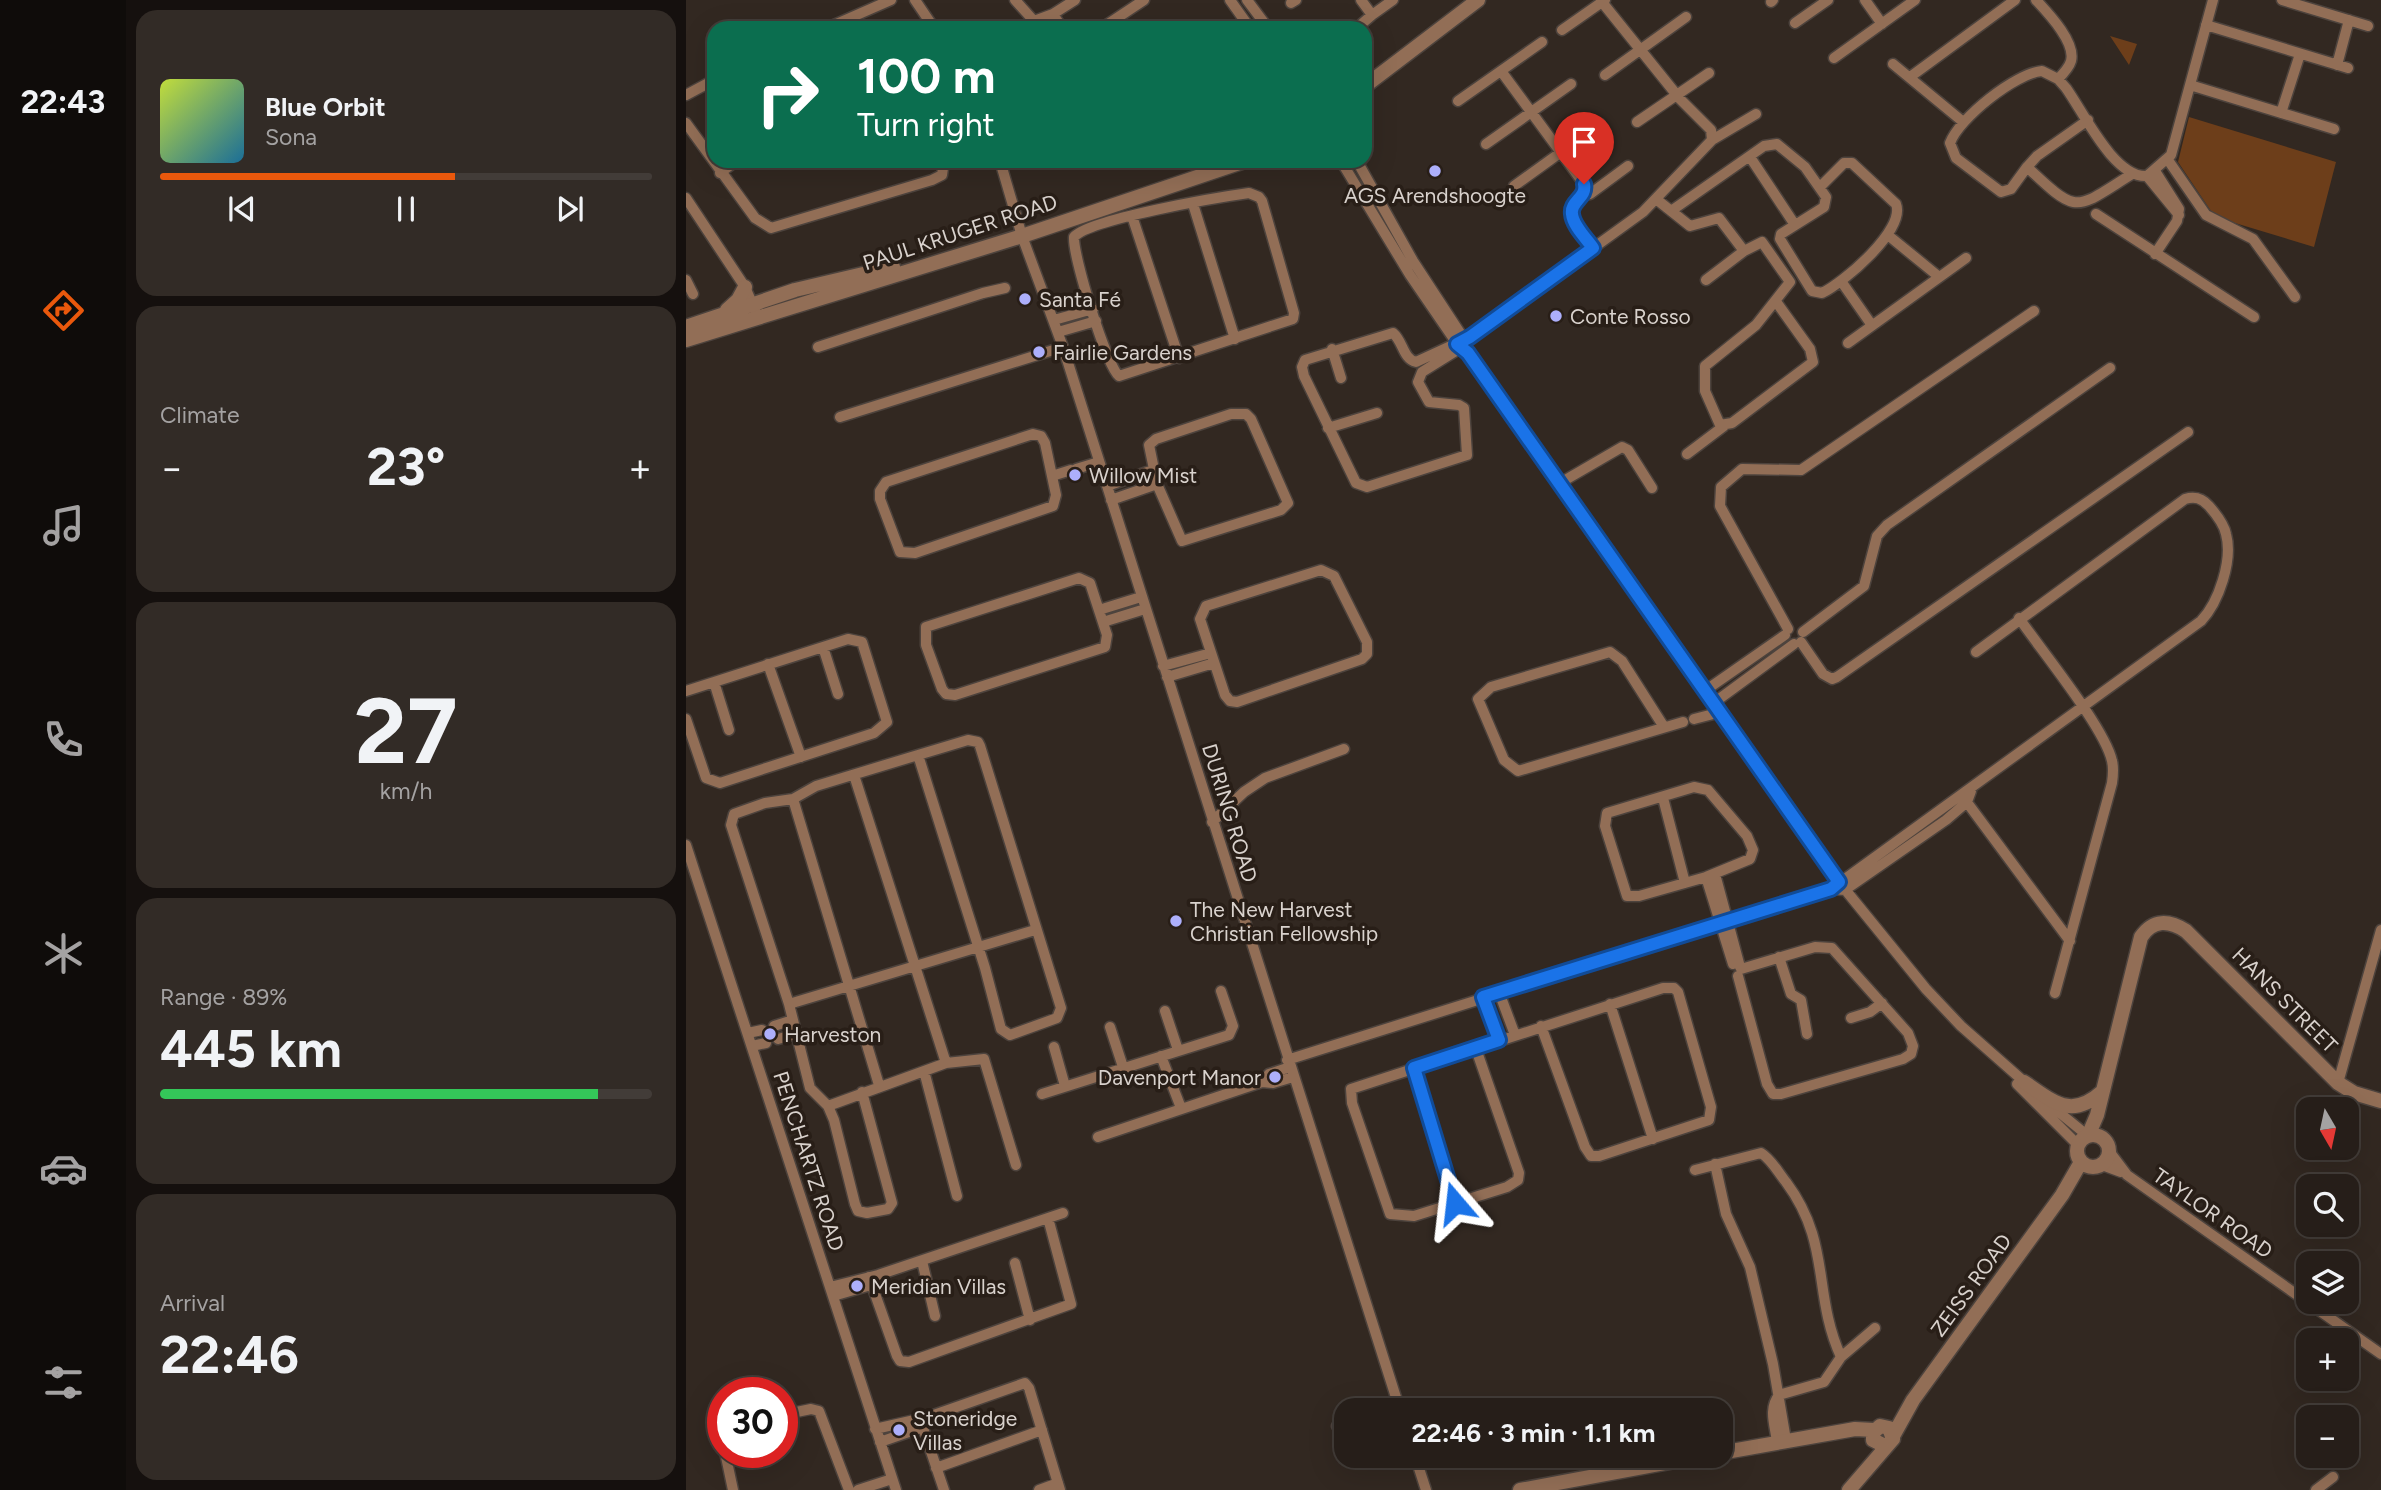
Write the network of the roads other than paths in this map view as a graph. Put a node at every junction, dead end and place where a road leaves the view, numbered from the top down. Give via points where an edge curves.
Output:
1 (891, 0) edge
2 (915, 0) edge
3 (1015, 0) edge
4 (1075, 0) edge
5 (1144, 0) edge
6 (1230, 0) edge
7 (1247, 0) edge
8 (1361, 0) edge
9 (1393, 0) edge
10 (1478, 0) edge
11 (1828, 0) edge
12 (1865, 0) edge
13 (1915, 0) edge
14 (2015, 0) edge
15 (2036, 0) edge
16 (2213, 0) edge
17 (2282, 0) edge
18 (1604, 1) edge
19 (2299, 2) edge
20 (1054, 14) junction
21 (1372, 15) junction
22 (1686, 18) dead end
23 (2350, 20) junction
24 (843, 21) edge
25 (929, 21) edge
26 (1058, 21) edge
27 (1112, 21) edge
28 (1245, 21) edge
29 (1263, 21) edge
30 (1365, 21) edge
31 (1795, 23) dead end
32 (1882, 24) junction
33 (2206, 25) junction
34 (2368, 26) dead end
35 (1562, 30) dead end
36 (1542, 42) dead end
37 (1641, 50) junction
38 (2300, 54) junction
39 (1834, 58) dead end
40 (1893, 64) dead end
41 (1501, 71) junction
42 (1709, 73) dead end
43 (1605, 75) dead end
44 (1910, 77) junction
45 (2059, 79) junction
46 (1372, 81) edge
47 (707, 83) edge
48 (1571, 84) dead end
49 (2190, 85) junction
50 (686, 95) edge
51 (1677, 95) junction
52 (1458, 101) dead end
53 (1532, 112) junction
54 (2281, 113) junction
55 (1756, 114) dead end
56 (2088, 120) junction
57 (1962, 121) junction
58 (1637, 122) dead end
59 (686, 123) edge
60 (1600, 124) dead end
61 (2334, 129) dead end
62 (1712, 140) junction
63 (1486, 144) dead end
64 (1561, 152) junction
65 (707, 154) edge
66 (1750, 158) junction
67 (2168, 160) junction
68 (1628, 166) dead end
69 (2027, 167) junction
70 (717, 168) edge
71 (727, 168) edge
72 (943, 168) edge
73 (1002, 168) edge
74 (1204, 168) edge
75 (1223, 168) edge
76 (1345, 168) edge
77 (1361, 168) edge
78 (720, 173) junction
79 (2132, 174) junction
80 (2151, 174) junction
81 (1514, 186) dead end
82 (1821, 186) junction
83 (1583, 195) junction
84 (686, 198) edge
85 (1656, 198) junction
86 (1193, 204) junction
87 (1671, 211) junction
88 (2096, 214) dead end
89 (1132, 216) junction
90 (1795, 225) junction
91 (1021, 232) junction
92 (1889, 236) junction
93 (1596, 246) junction
94 (1744, 251) junction
95 (2155, 254) junction
96 (1966, 258) dead end
97 (1938, 276) junction
98 (686, 281) edge
99 (1706, 281) dead end
100 (1841, 281) junction
101 (745, 287) junction
102 (1005, 288) dead end
103 (692, 294) dead end
104 (2295, 297) dead end
105 (1777, 303) junction
106 (753, 304) junction
107 (1093, 309) junction
108 (2034, 311) dead end
109 (723, 313) junction
110 (2254, 317) dead end
111 (758, 319) junction
112 (1054, 320) junction
113 (1096, 321) junction
114 (1871, 324) junction
115 (686, 327) edge
116 (1058, 332) junction
117 (1235, 339) junction
118 (686, 340) edge
119 (1848, 343) dead end
120 (1464, 344) junction
121 (818, 347) dead end
122 (1063, 347) junction
123 (1332, 349) junction
124 (1179, 358) junction
125 (2110, 368) dead end
126 (1341, 378) dead end
127 (1377, 413) dead end
128 (840, 417) dead end
129 (1724, 426) junction
130 (1328, 428) junction
131 (2188, 432) dead end
132 (1687, 454) dead end
133 (1099, 462) junction
134 (1153, 470) junction
135 (1052, 476) junction
136 (1560, 483) junction
137 (1157, 484) junction
138 (1107, 486) junction
139 (1652, 488) dead end
140 (1111, 500) junction
141 (1141, 597) junction
142 (1145, 609) junction
143 (1099, 610) junction
144 (2019, 618) junction
145 (1103, 622) junction
146 (1786, 632) junction
147 (1799, 639) junction
148 (823, 647) junction
149 (1976, 652) dead end
150 (1212, 658) junction
151 (768, 664) junction
152 (1165, 672) junction
153 (714, 682) junction
154 (1706, 690) junction
155 (686, 691) edge
156 (838, 694) dead end
157 (2081, 706) junction
158 (1718, 707) junction
159 (686, 719) edge
160 (1664, 727) junction
161 (729, 730) dead end
162 (1343, 749) dead end
163 (918, 755) junction
164 (801, 757) junction
165 (854, 775) junction
166 (1966, 796) junction
167 (1663, 798) junction
168 (793, 799) junction
169 (1212, 822) junction
170 (686, 845) edge
171 (1711, 875) junction
172 (1685, 883) junction
173 (1838, 887) junction
174 (1725, 921) junction
175 (1035, 930) junction
176 (2381, 930) edge
177 (2070, 941) junction
178 (978, 947) junction
179 (1779, 957) junction
180 (915, 967) junction
181 (1738, 970) junction
182 (850, 986) junction
183 (1926, 989) junction
184 (1221, 991) dead end
185 (1499, 992) junction
186 (2055, 993) dead end
187 (1483, 997) junction
188 (1882, 1003) junction
189 (789, 1004) junction
190 (1609, 1004) junction
191 (1165, 1011) dead end
192 (1851, 1018) dead end
193 (793, 1020) junction
194 (774, 1026) dead end
195 (1541, 1026) junction
196 (1110, 1027) dead end
197 (762, 1030) dead end
198 (748, 1033) junction
199 (796, 1034) junction
200 (1807, 1034) dead end
201 (1514, 1035) junction
202 (778, 1039) dead end
203 (1499, 1040) junction
204 (766, 1042) dead end
205 (752, 1046) junction
206 (1054, 1047) dead end
207 (1476, 1049) junction
208 (1178, 1051) junction
209 (1161, 1056) junction
210 (946, 1063) junction
211 (1123, 1068) junction
212 (1290, 1068) junction
213 (1414, 1068) junction
214 (924, 1071) junction
215 (2024, 1082) junction
216 (2337, 1083) junction
217 (879, 1085) junction
218 (1065, 1086) junction
219 (2103, 1091) junction
220 (862, 1092) junction
221 (1042, 1094) dead end
222 (2381, 1101) edge
223 (828, 1106) junction
224 (1181, 1108) junction
225 (2097, 1115) junction
226 (1098, 1138) dead end
227 (1653, 1139) junction
228 (2083, 1141) junction
229 (2107, 1146) junction
230 (1715, 1164) junction
231 (1016, 1165) dead end
232 (2090, 1165) junction
233 (1695, 1170) dead end
234 (2127, 1175) junction
235 (957, 1196) dead end
236 (1455, 1203) junction
237 (1063, 1213) dead end
238 (1048, 1218) junction
239 (922, 1261) junction
240 (1015, 1263) dead end
241 (873, 1279) junction
242 (831, 1292) junction
243 (935, 1316) dead end
244 (1030, 1320) junction
245 (1875, 1328) dead end
246 (2381, 1354) edge
247 (1841, 1357) junction
248 (1779, 1395) junction
249 (1392, 1398) edge
250 (798, 1412) edge
251 (923, 1420) junction
252 (875, 1429) junction
253 (1042, 1430) junction
254 (1882, 1436) junction
255 (1782, 1441) junction
256 (880, 1442) junction
257 (1733, 1450) edge
258 (728, 1468) edge
259 (936, 1468) junction
260 (1419, 1468) edge
261 (1638, 1468) edge
262 (2333, 1477) dead end
263 (1852, 1485) edge
264 (893, 1487) edge
265 (1059, 1487) edge
266 (733, 1490) edge
267 (849, 1490) edge
268 (858, 1490) edge
269 (944, 1490) edge
270 (1039, 1490) edge
271 (1426, 1490) edge
272 (1520, 1490) edge
273 (2316, 1490) edge

1 - 24 street
2 - 25 street
3 - 20 street via 1034,21
4 - 20 street
5 - 27 street
6 - 28 street
7 - 29 street
8 - 21 street
9 - 21 street
10 - 46 street
11 - 31 street
12 - 32 street
13 - 32 street
14 - 44 street
15 - 45 street via 2072,52 2070,65
16 - 33 street
17 - 19 street
18 - 35 street
18 - 37 street
19 - 23 street
20 - 26 street
21 - 30 street
22 - 37 street
23 - 34 street
23 - 38 street via 2342,67
32 - 39 street
33 - 38 street
33 - 49 street
36 - 41 street
37 - 43 street
37 - 51 street
38 - 54 street
40 - 44 street
41 - 52 street
41 - 53 street
42 - 51 street
44 - 57 street
45 - 56 street
45 - 57 street via 2042,71 2028,74
47 - 50 street
48 - 53 street
49 - 54 street
49 - 67 street
51 - 58 street
51 - 62 street via 1711,130
53 - 63 street
53 - 64 street
54 - 61 street
55 - 62 street
56 - 69 street
56 - 79 street via 2115,163
57 - 69 street via 1952,137 1951,152 1987,183 2006,192
59 - 65 street
60 - 64 street
62 - 85 street
64 - 81 street
64 - 83 street via 1584,184
66 - 82 street via 1764,146 1777,144
66 - 87 street
66 - 90 street
67 - 80 street
67 - 104 street via 2210,218 2253,239
68 - 83 street
69 - 79 street via 2057,196 2076,204 2092,200
70 - 78 street
71 - 78 street
72 - 78 street via 942,175 932,180 771,228 755,218
73 - 91 street, DURING ROAD
74 - 91 street, PAUL KRUGER ROAD
75 - 91 street, PAUL KRUGER ROAD
76 - 120 street via 1404,266
77 - 120 street
79 - 80 street
80 - 95 street via 2176,200 2179,215
82 - 90 street via 1826,204
82 - 92 street via 1844,163 1852,163 1896,205 1897,220
83 - 93 street via 1572,213
84 - 101 street
85 - 87 street
85 - 93 street
86 - 89 street
86 - 117 street
86 - 117 street via 1249,193 1262,201 1294,318
87 - 94 street via 1690,226 1719,218
88 - 95 street
89 - 107 street via 1081,230 1074,237
89 - 124 street
90 - 100 street via 1781,234 1780,241 1812,291 1822,293
91 - 106 street, PAUL KRUGER ROAD
91 - 111 street, PAUL KRUGER ROAD
91 - 112 street, DURING ROAD
92 - 97 street
92 - 100 street
93 - 120 street
94 - 99 street
94 - 105 street via 1762,242 1788,275 1790,285
95 - 110 street
96 - 97 street
97 - 114 street
98 - 103 street
100 - 114 street
101 - 106 street
101 - 109 street
102 - 121 street
105 - 129 street via 1705,366 1707,399
105 - 129 street via 1810,349 1813,362
106 - 109 street, PAUL KRUGER ROAD
106 - 111 street
107 - 112 street
107 - 113 street
108 - 146 street via 1808,466 1794,471 1742,469 1721,487 1720,506
109 - 115 street, PAUL KRUGER ROAD
111 - 118 street, PAUL KRUGER ROAD
112 - 116 street, DURING ROAD
113 - 116 street
113 - 124 street via 1119,376
114 - 119 street
116 - 122 street, DURING ROAD
117 - 124 street
120 - 123 street via 1416,362 1408,358 1393,333
120 - 130 street via 1422,372 1418,382 1429,402 1464,408 1469,451 1464,458 1362,487
120 - 136 street
122 - 128 street
122 - 133 street, DURING ROAD
123 - 126 street
123 - 130 street via 1309,357 1302,367
125 - 147 street via 1887,525 1877,536 1864,586
127 - 130 street
129 - 132 street
131 - 147 street via 1837,677 1823,674
133 - 135 street
133 - 138 street, DURING ROAD
134 - 137 street
134 - 137 street via 1149,445 1156,439 1231,414 1246,414 1288,503 1282,510 1182,541
134 - 138 street
135 - 135 street via 1057,500 1050,509 908,555 897,548 880,495 886,482 1033,434 1044,440
136 - 139 street via 1622,447
136 - 154 street
137 - 140 street
138 - 140 street, DURING ROAD
140 - 141 street, DURING ROAD
141 - 142 street, DURING ROAD
141 - 143 street
142 - 145 street
142 - 152 street, DURING ROAD
143 - 145 street
143 - 145 street via 1089,580 1079,578 930,624 925,636 942,689 951,695 1102,649 1108,639
144 - 149 street
144 - 157 street
144 - 157 street via 2185,499 2200,499 2216,514 2228,545 2211,609 2201,621
146 - 147 street via 1787,642
146 - 147 street via 1798,627
146 - 154 street
147 - 158 street
148 - 151 street
148 - 156 street
148 - 164 street via 848,639 862,642 887,722 874,733
150 - 150 street via 1200,619 1206,606 1321,570 1334,576 1368,646 1362,659 1237,702 1227,699
150 - 152 street
151 - 153 street
151 - 164 street
152 - 169 street, DURING ROAD
153 - 155 street
153 - 161 street
154 - 158 street
157 - 166 street
157 - 177 street via 2108,749 2113,766
158 - 160 street
158 - 173 street
159 - 164 street via 702,771 715,783
160 - 160 street via 1622,661 1610,652 1491,687 1478,699 1504,760 1518,771
162 - 169 street via 1255,784
163 - 165 street
163 - 175 street via 968,740 978,742
163 - 178 street
165 - 168 street via 816,786
165 - 180 street
166 - 173 street
166 - 177 street
167 - 171 street via 1705,787 1747,836 1753,850 1750,859
167 - 172 street
167 - 172 street via 1607,813 1605,826 1627,895
168 - 182 street
168 - 189 street via 753,806 734,814 731,822
169 - 212 street, DURING ROAD
170 - 198 street, PENCHARTZ ROAD
171 - 172 street
171 - 174 street
173 - 174 street
173 - 183 street
174 - 181 street
174 - 185 street
175 - 178 street
175 - 178 street via 1062,1012 1014,1034 1001,1029
176 - 216 street
177 - 186 street
178 - 180 street
179 - 181 street
179 - 188 street via 1815,947 1832,948
179 - 200 street via 1791,993 1801,1000
180 - 182 street
180 - 210 street
181 - 188 street via 1773,1094 1911,1054 1911,1038
182 - 189 street
182 - 217 street
183 - 215 street
183 - 228 street via 1954,1027
184 - 208 street via 1233,1026 1231,1033
185 - 187 street
185 - 201 street
187 - 203 street
187 - 212 street
188 - 192 street
189 - 193 street
190 - 195 street
190 - 227 street
190 - 227 street via 1669,986 1678,992 1711,1112 1703,1123
191 - 208 street
193 - 194 street
193 - 199 street
195 - 201 street
195 - 227 street via 1588,1153 1600,1156
196 - 211 street
197 - 198 street
198 - 205 street, PENCHARTZ ROAD
199 - 202 street
199 - 223 street via 810,1088
201 - 203 street
203 - 207 street
204 - 205 street
205 - 242 street, PENCHARTZ ROAD
206 - 218 street
207 - 213 street
207 - 236 street via 1519,1176 1513,1185
208 - 209 street
209 - 211 street
209 - 224 street
210 - 214 street
210 - 231 street via 986,1060
211 - 218 street
212 - 224 street
212 - 249 street, DURING ROAD
213 - 236 street
213 - 236 street via 1353,1087 1350,1096 1391,1214 1407,1217
214 - 217 street
214 - 235 street
215 - 219 street via 2065,1106 2085,1104
215 - 228 street
216 - 219 street, HANS STREET via 2186,931 2164,922 2151,925 2141,937
216 - 222 street, HANS STREET
217 - 220 street
218 - 221 street
219 - 225 street
220 - 223 street
220 - 223 street via 892,1200 888,1209 867,1213 856,1207
224 - 226 street
225 - 228 street
225 - 229 street
228 - 229 street via 2096,1136
228 - 232 street via 2077,1155
229 - 232 street, ZEISS ROAD
229 - 234 street
230 - 233 street
230 - 247 street via 1761,1153 1794,1193 1815,1234 1828,1325
230 - 248 street via 1729,1223 1750,1267
232 - 234 street
232 - 254 street, ZEISS ROAD via 2062,1195
234 - 246 street, TAYLOR ROAD
237 - 238 street
238 - 239 street
238 - 244 street via 1072,1301 1063,1309
239 - 241 street
239 - 243 street
240 - 244 street
241 - 242 street
241 - 244 street via 900,1361 909,1362
242 - 252 street, PENCHARTZ ROAD
245 - 247 street
247 - 248 street via 1824,1382
248 - 255 street
250 - 267 street via 819,1411
251 - 252 street
251 - 253 street via 1021,1383 1029,1388
251 - 256 street
251 - 259 street
252 - 256 street, PENCHARTZ ROAD
253 - 259 street
253 - 265 street
254 - 255 street via 1855,1429
254 - 263 street, ZEISS ROAD
255 - 257 street
256 - 264 street, PENCHARTZ ROAD
258 - 266 street
259 - 269 street
260 - 271 street
261 - 272 street
262 - 273 street
264 - 268 street
265 - 270 street

